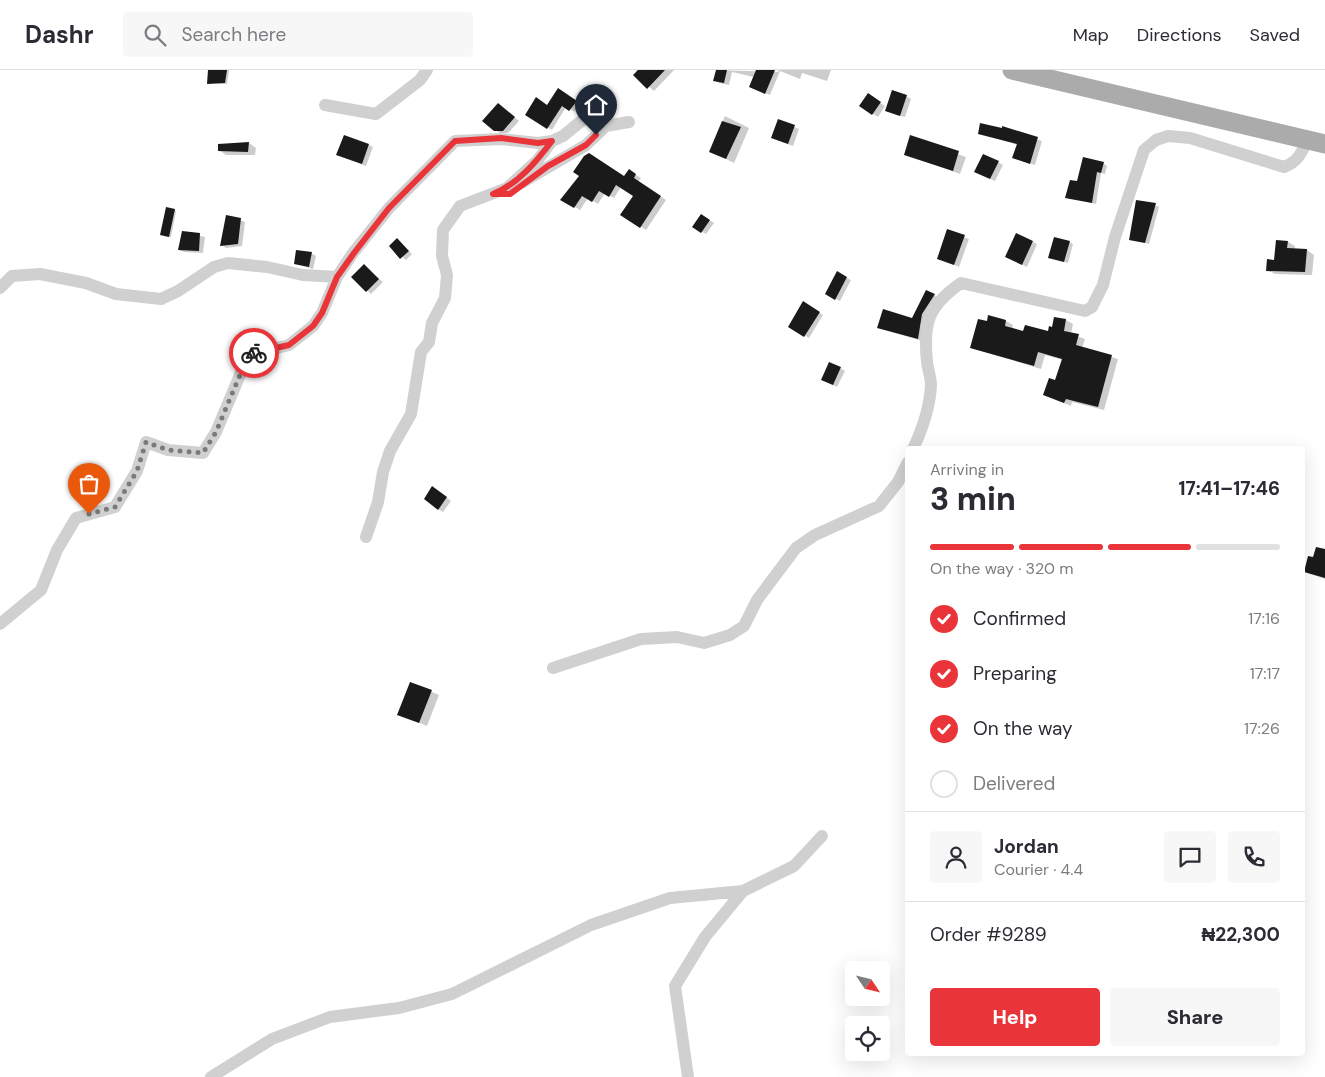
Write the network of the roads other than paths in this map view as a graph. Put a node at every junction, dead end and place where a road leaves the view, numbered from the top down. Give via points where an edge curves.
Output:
1 (427, 70) edge
2 (1012, 70) edge
3 (602, 104) dead end
4 (325, 105) dead end
5 (629, 122) dead end
6 (552, 141) junction
7 (1316, 142) edge
8 (493, 194) junction
9 (337, 277) junction
10 (0, 288) edge
11 (915, 446) edge
12 (905, 468) edge
13 (366, 537) dead end
14 (0, 624) edge
15 (553, 668) dead end
16 (822, 836) dead end
17 (743, 891) junction
18 (210, 1077) edge
19 (688, 1077) edge

1 - 4 street via 420,80 376,114
2 - 7 main road
3 - 6 street via 564,136
5 - 8 street via 606,126 586,145 548,166 510,194
6 - 8 street via 537,161 507,188
6 - 9 street via 538,143 501,138 455,141 389,208
7 - 11 street via 1284,167 1190,138 1168,136 1156,140 1144,150 1103,285 1092,306 1085,311 961,282 942,296 931,312 926,333 931,384
8 - 13 street via 460,206 443,230 442,256 447,275 445,298 432,324 429,342 421,352 411,414 390,451
9 - 10 street via 303,276 267,267 228,263 214,267 161,299 116,294 86,283 40,274 12,276
9 - 14 street via 322,313 304,334 289,345 253,354 245,363 216,432 203,453 168,450 146,442 137,471 115,507 76,518 57,550 41,590
12 - 15 street via 879,506 815,535 796,548 757,600 744,626 730,635 704,643 677,637 641,639
16 - 17 street via 794,866
17 - 18 street via 670,898 591,924 452,994 399,1008 330,1017 272,1038
17 - 19 street via 705,937 675,986

